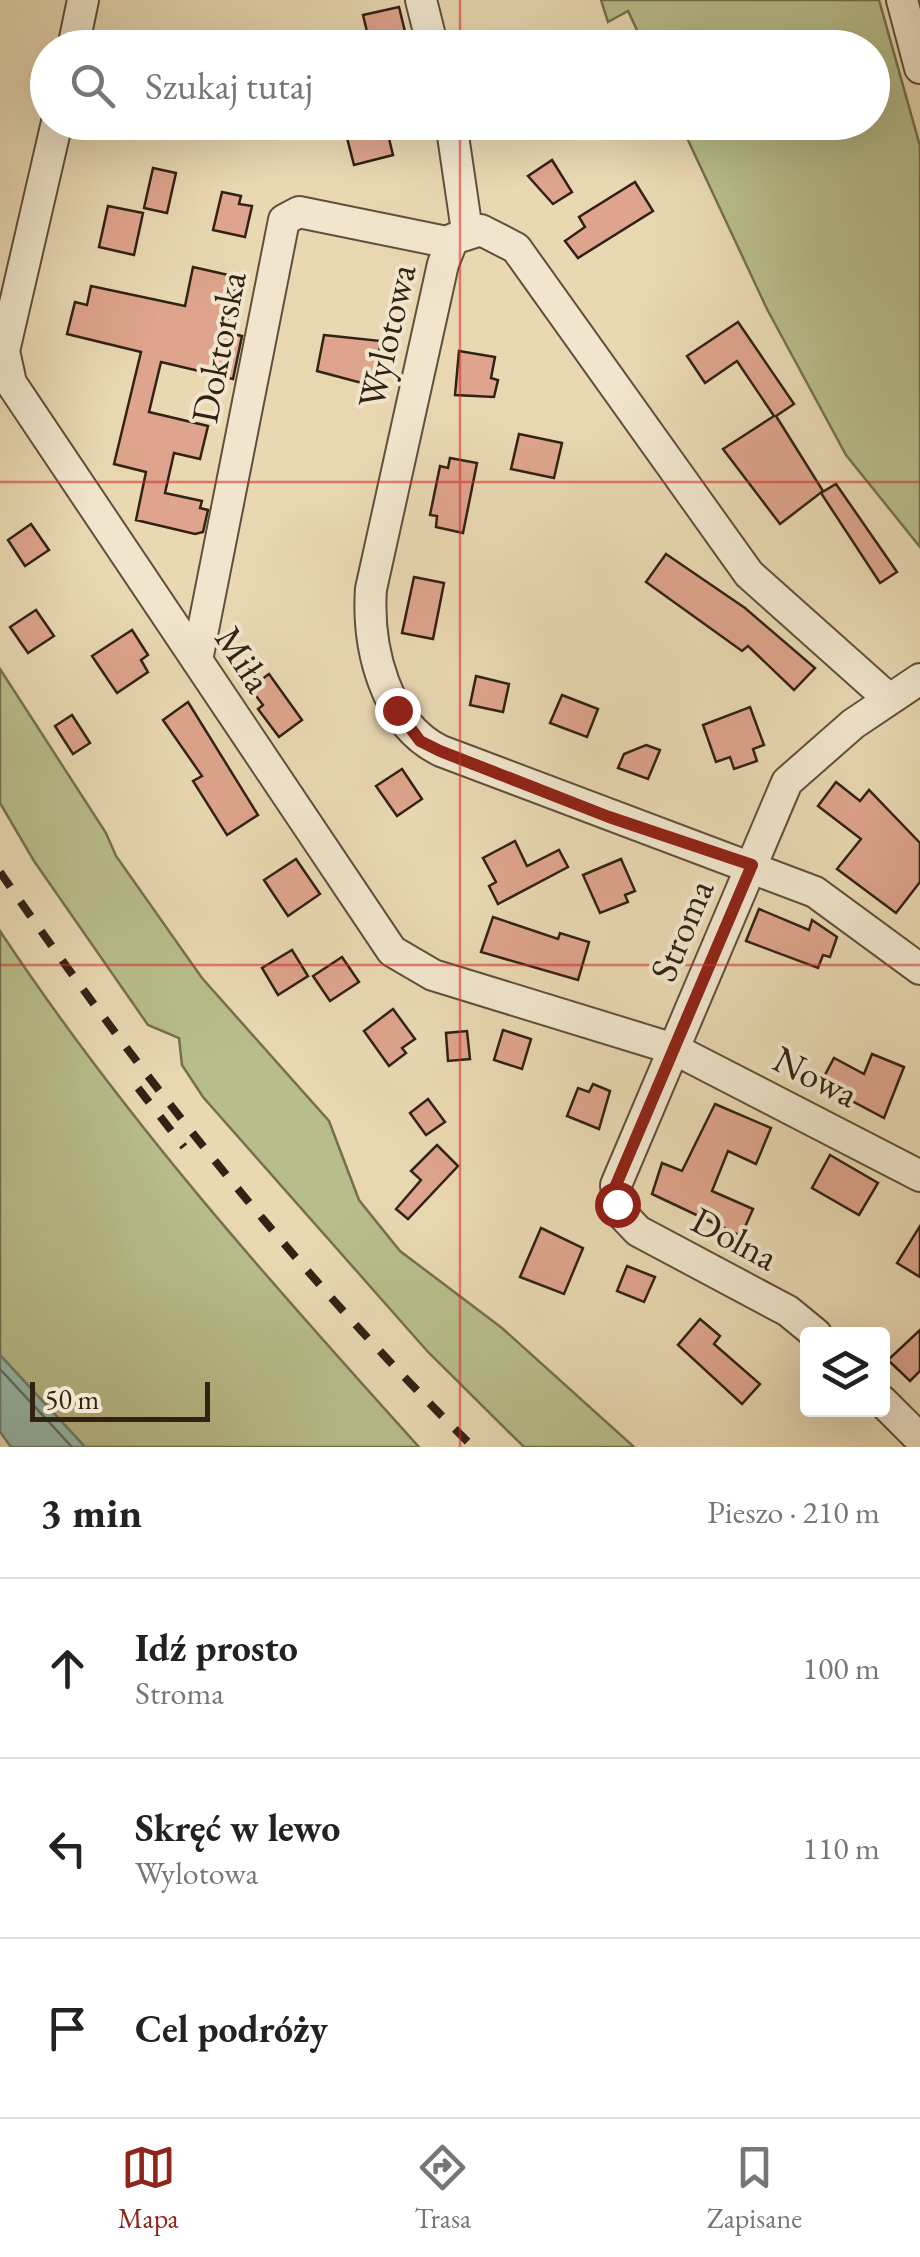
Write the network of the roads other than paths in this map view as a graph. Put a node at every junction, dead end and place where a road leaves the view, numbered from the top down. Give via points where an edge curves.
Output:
1 (83, 0) edge
2 (421, 0) edge
3 (902, 0) edge
4 (77, 30) edge
5 (428, 30) edge
6 (920, 68) edge
7 (53, 140) edge
8 (452, 140) edge
9 (459, 237) junction
10 (2, 350) edge
11 (198, 660) junction
12 (910, 689) edge
13 (752, 865) junction
14 (920, 969) edge
15 (674, 1048) junction
16 (920, 1176) edge
17 (619, 1211) joint
18 (807, 1327) edge
19 (890, 1409) edge
20 (920, 1439) edge

1 - 4 street
2 - 5 street
3 - 6 street
7 - 10 street, Miła
8 - 9 street
9 - 11 street, Doktorska via 299,212 284,220
9 - 12 street via 496,234 521,254 748,574
9 - 13 street, Wylotowa via 371,589 372,640 397,710 420,741 440,751
10 - 11 street, Miła via 14,388
11 - 15 street, Miła via 400,959 433,975
12 - 13 street, Stroma via 787,782
13 - 14 street, Wylotowa via 815,892
13 - 15 street, Stroma
15 - 16 street, Nowa
15 - 17 street, Stroma via 616,1185
17 - 18 street, Dolna via 638,1231
19 - 20 street

